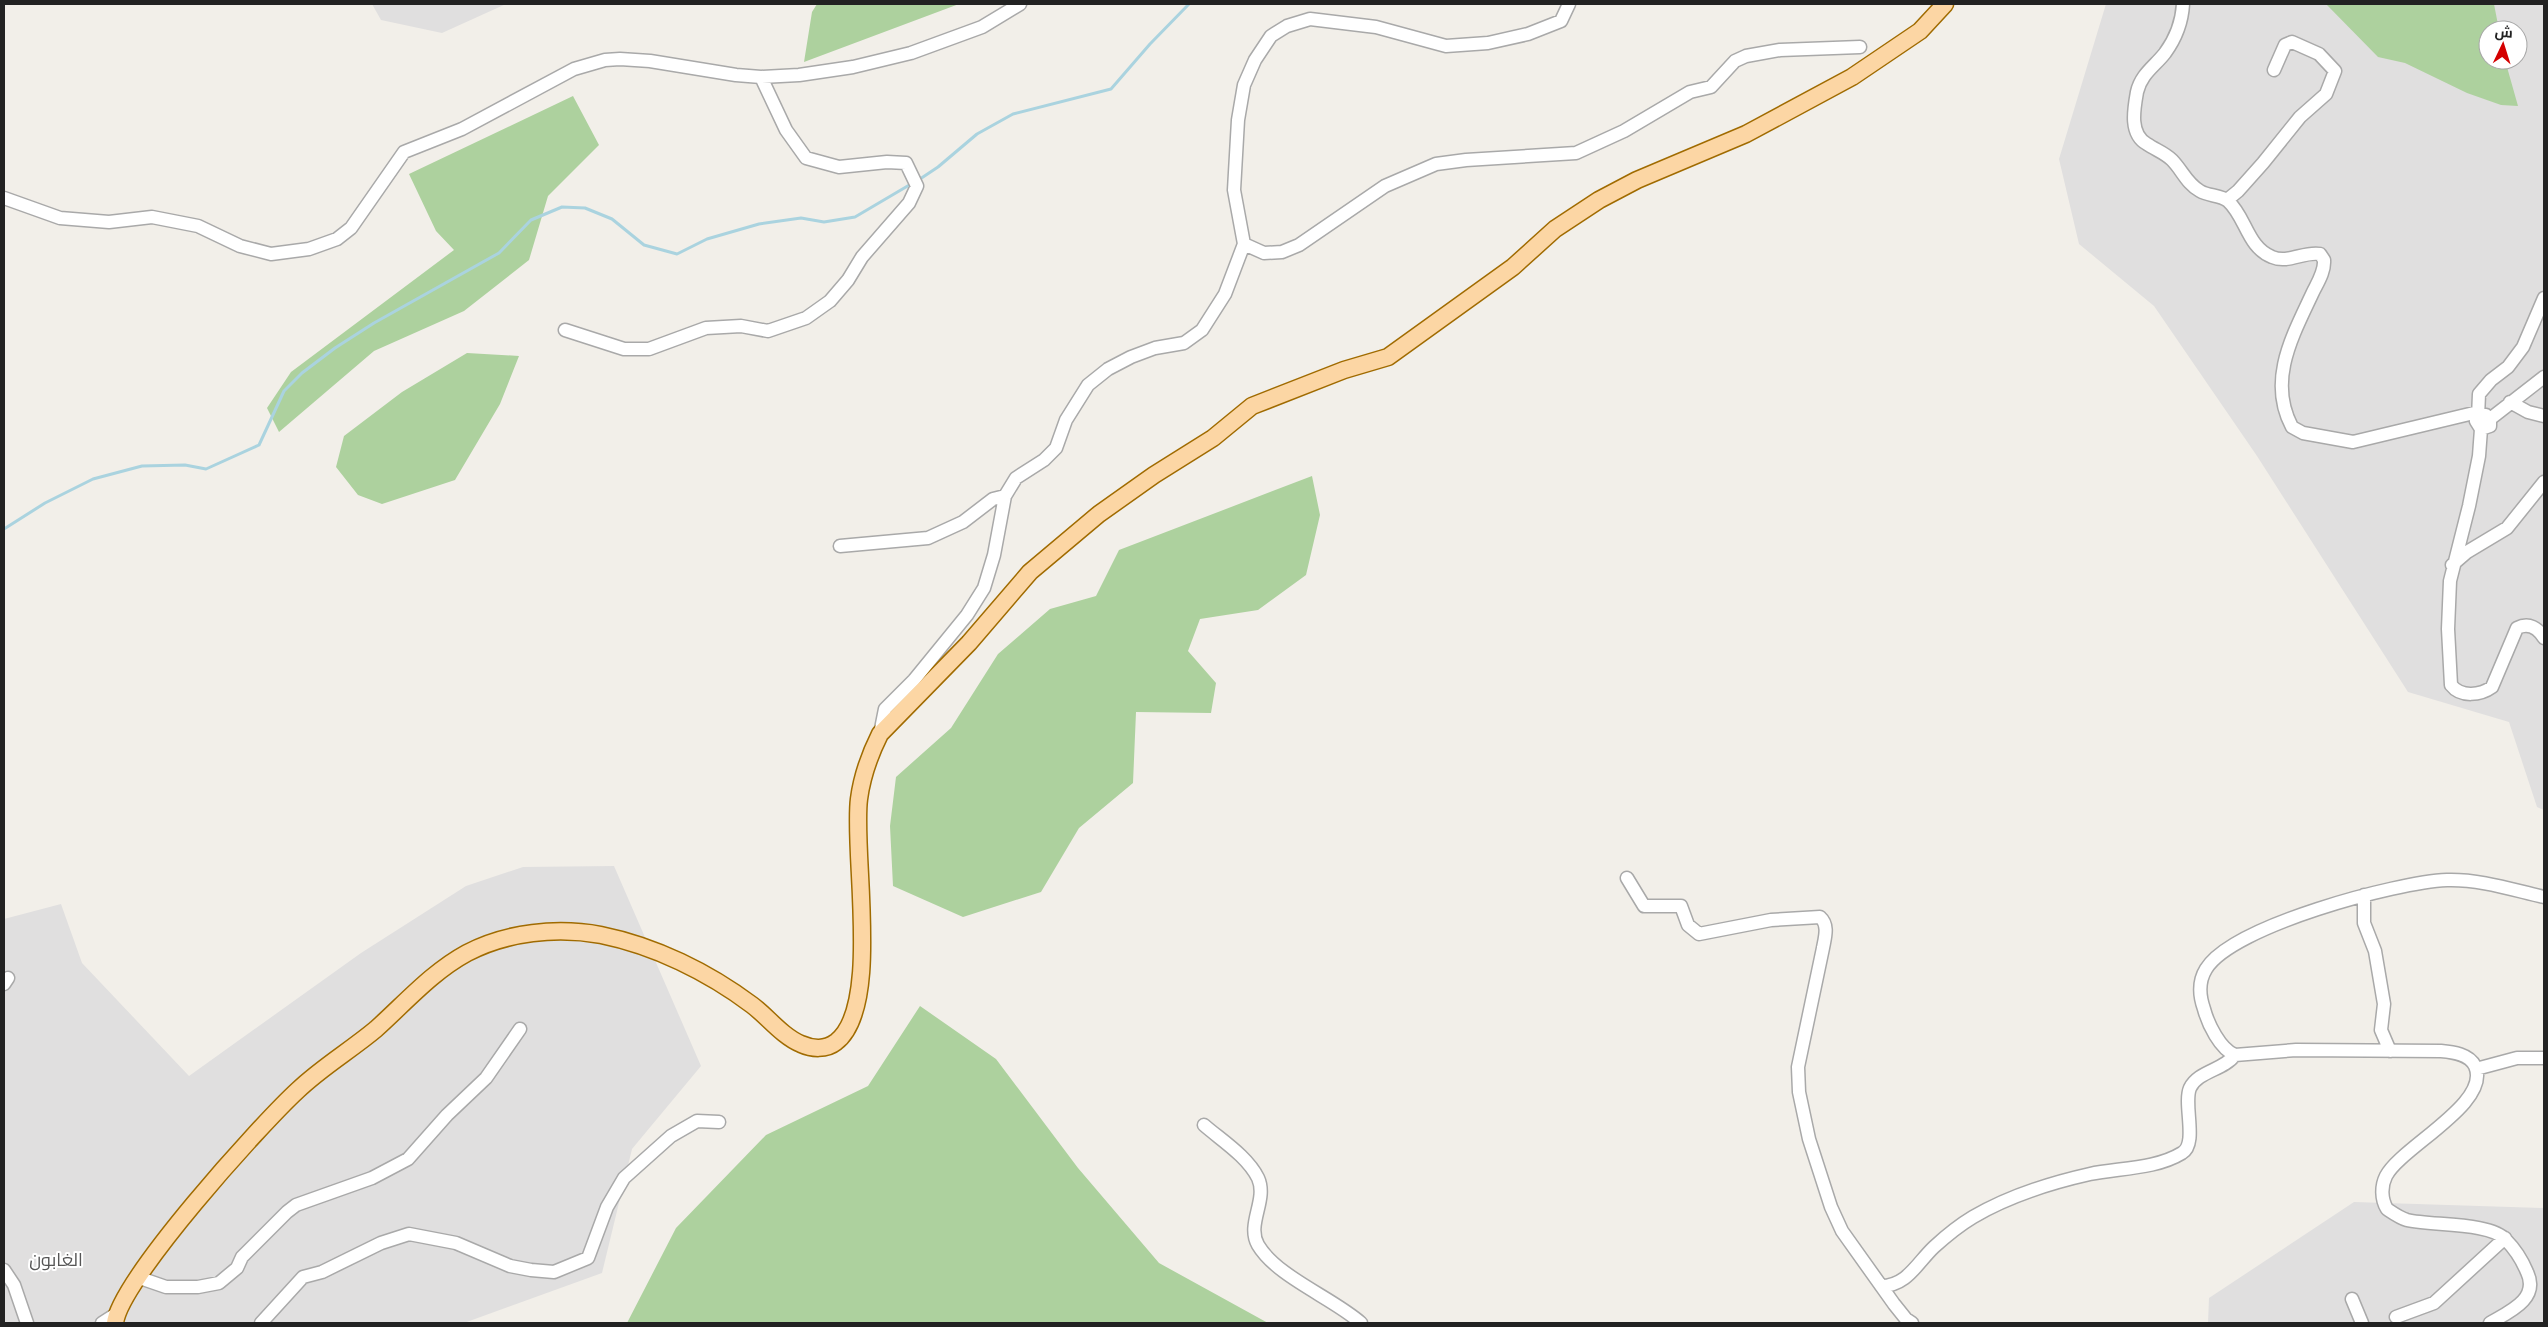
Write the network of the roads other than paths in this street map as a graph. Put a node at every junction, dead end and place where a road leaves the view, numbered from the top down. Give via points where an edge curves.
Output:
1 (1020, 4) edge
2 (1569, 4) edge
3 (1945, 4) edge
4 (2183, 4) edge
5 (1860, 47) dead end
6 (2274, 70) dead end
7 (761, 78) junction
8 (4, 198) edge
9 (2227, 200) junction
10 (1244, 244) junction
11 (2544, 298) edge
12 (565, 330) dead end
13 (2544, 377) edge
14 (2510, 402) junction
15 (2544, 416) edge
16 (2481, 419) junction
17 (2544, 482) edge
18 (1005, 496) junction
19 (840, 546) dead end
20 (2452, 565) junction
21 (2544, 638) edge
22 (880, 734) junction
23 (1627, 878) dead end
24 (2364, 895) junction
25 (2544, 897) edge
26 (520, 1029) dead end
27 (2390, 1051) junction
28 (2235, 1055) junction
29 (2544, 1058) edge
30 (2476, 1069) junction
31 (718, 1122) dead end
32 (1204, 1125) dead end
33 (2505, 1238) junction
34 (4, 1270) edge
35 (137, 1276) junction
36 (1882, 1286) junction
37 (2352, 1299) dead end
38 (2396, 1317) dead end
39 (115, 1318) edge
40 (27, 1323) edge
41 (102, 1323) edge
42 (261, 1323) edge
43 (1361, 1323) edge
44 (1912, 1323) edge
45 (2362, 1323) edge
46 (2490, 1323) edge

1 - 7 street via 982,27 911,53 853,67
2 - 10 street via 1561,21 1528,34 1488,43 1446,46 1376,27 1310,19 1287,26 1271,36 1244,85 1238,120 1234,190
3 - 22 main road via 1920,31 1852,77 1746,134 1637,180 1600,200 1555,229 1514,267 1388,357 1344,370 1252,406 1213,438 1099,514 1030,572 956,656
4 - 9 street via 2182,20 2175,36 2140,84 2134,126 2145,143 2169,157 2200,192
5 - 10 street via 1780,50 1746,56 1728,67 1711,87 1690,92 1624,131 1576,153 1436,164 1385,186 1300,245 1282,252 1264,253
6 - 9 street via 2284,45 2292,42 2319,54 2335,71 2326,94 2300,117 2263,163
7 - 8 street via 634,60 605,60 574,69 462,130 404,152 351,228 337,240 308,249 271,254 240,246 198,226 152,218 110,222 60,218
7 - 12 street via 786,130 806,158 839,167 906,163 917,186 908,203 830,301 806,318 768,332 741,326 706,328 649,349 624,349
9 - 16 street via 2257,246 2271,257 2286,259 2315,253 2324,260 2322,273 2296,325 2284,358 2282,388 2292,427 2303,433 2353,442
10 - 18 street via 1225,294 1202,330 1184,343 1155,348 1131,357 1088,385 1066,420 1056,448 1016,478
11 - 16 street via 2520,352 2481,391
13 - 14 street
14 - 15 street
14 - 16 street
16 - 20 street via 2479,456
17 - 20 street via 2508,528 2467,552
18 - 19 street via 993,499 964,522 928,538
18 - 22 street via 984,588 914,680 884,709
20 - 21 street via 2449,677 2458,692 2485,692 2492,687 2517,628 2532,626
22 - 35 main road via 869,758 859,800 862,927 858,997 848,1027 836,1043 824,1048 800,1044 742,998 695,969 642,946 597,934 564,932 498,940 443,969 371,1033 300,1088 212,1184
23 - 36 street via 1644,906 1680,906 1688,925 1699,934 1771,920 1820,917 1824,921 1823,948 1798,1067 1799,1092 1809,1139 1831,1207 1842,1231
24 - 25 street via 2456,880
24 - 27 street via 2364,923 2375,951 2384,1004 2380,1030
24 - 28 street via 2313,910 2259,933 2230,948 2206,968 2200,995 2207,1020 2226,1050
26 - 35 street via 491,1073 446,1115 408,1159 372,1178 296,1206 219,1283 166,1287
27 - 28 street via 2296,1050
27 - 30 street via 2454,1052 2472,1062
28 - 36 street via 2197,1079 2190,1089 2189,1144 2184,1152 2162,1161 2089,1174 2003,1202 1952,1231 1900,1282 1894,1286
29 - 30 street via 2518,1058
30 - 33 street via 2476,1082 2467,1100 2386,1175 2382,1194 2387,1209 2406,1220 2468,1226 2489,1230
31 - 42 street via 697,1121 671,1136 624,1178 607,1207 588,1258 554,1272 531,1270 510,1266 464,1246 409,1234 381,1243 322,1272 303,1276
32 - 43 street via 1248,1164 1258,1179 1260,1188 1254,1236 1267,1256
33 - 38 street via 2434,1303
33 - 46 street via 2530,1278 2530,1289 2520,1304
34 - 40 street via 14,1285
35 - 39 main road
36 - 44 street
37 - 45 street
39 - 41 street

